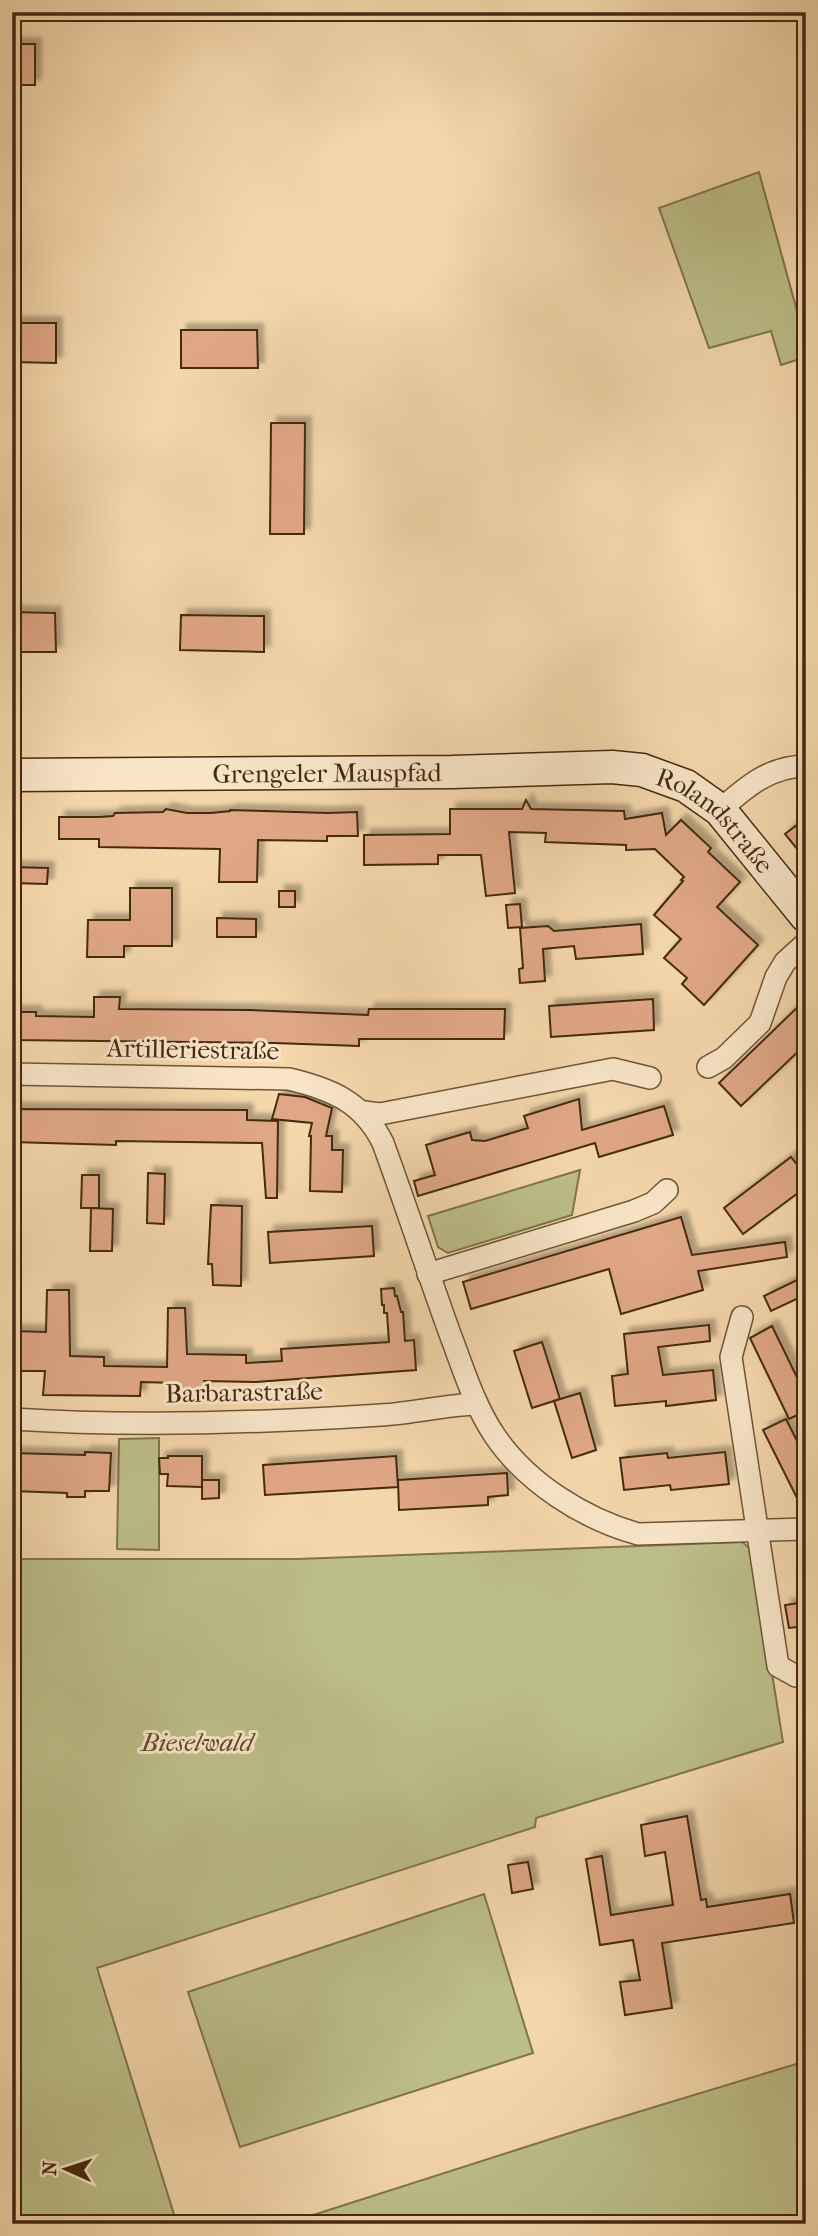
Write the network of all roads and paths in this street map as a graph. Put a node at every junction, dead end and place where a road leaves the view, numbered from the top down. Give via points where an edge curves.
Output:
1 (806, 766) edge
2 (642, 770) joint
3 (12, 775) edge
4 (720, 810) junction
5 (806, 916) edge
6 (806, 943) edge
7 (708, 1067) dead end
8 (12, 1074) edge
9 (650, 1078) dead end
10 (364, 1112) junction
11 (667, 1190) dead end
12 (428, 1273) junction
13 (742, 1317) dead end
14 (477, 1404) junction
15 (12, 1419) edge
16 (806, 1529) edge
17 (758, 1530) junction
18 (806, 1678) edge

1 - 4 street via 774,771 750,784
2 - 3 main road, Grengeler Mauspfad
2 - 4 main road, Rolandstraße via 686,786
4 - 5 main road, Rolandstraße
6 - 7 street via 785,962 760,1023
8 - 10 street, Artilleriestraße via 289,1079 325,1088
9 - 10 street via 613,1069 380,1114
10 - 12 street, Artilleriestraße via 383,1143
11 - 12 street via 634,1211
12 - 14 street, Artilleriestraße
13 - 17 street via 731,1357
14 - 15 street, Barbarastraße via 282,1421
14 - 17 street, Artilleriestraße via 515,1461 556,1495 591,1516 638,1534
16 - 17 street
17 - 18 street via 778,1666

